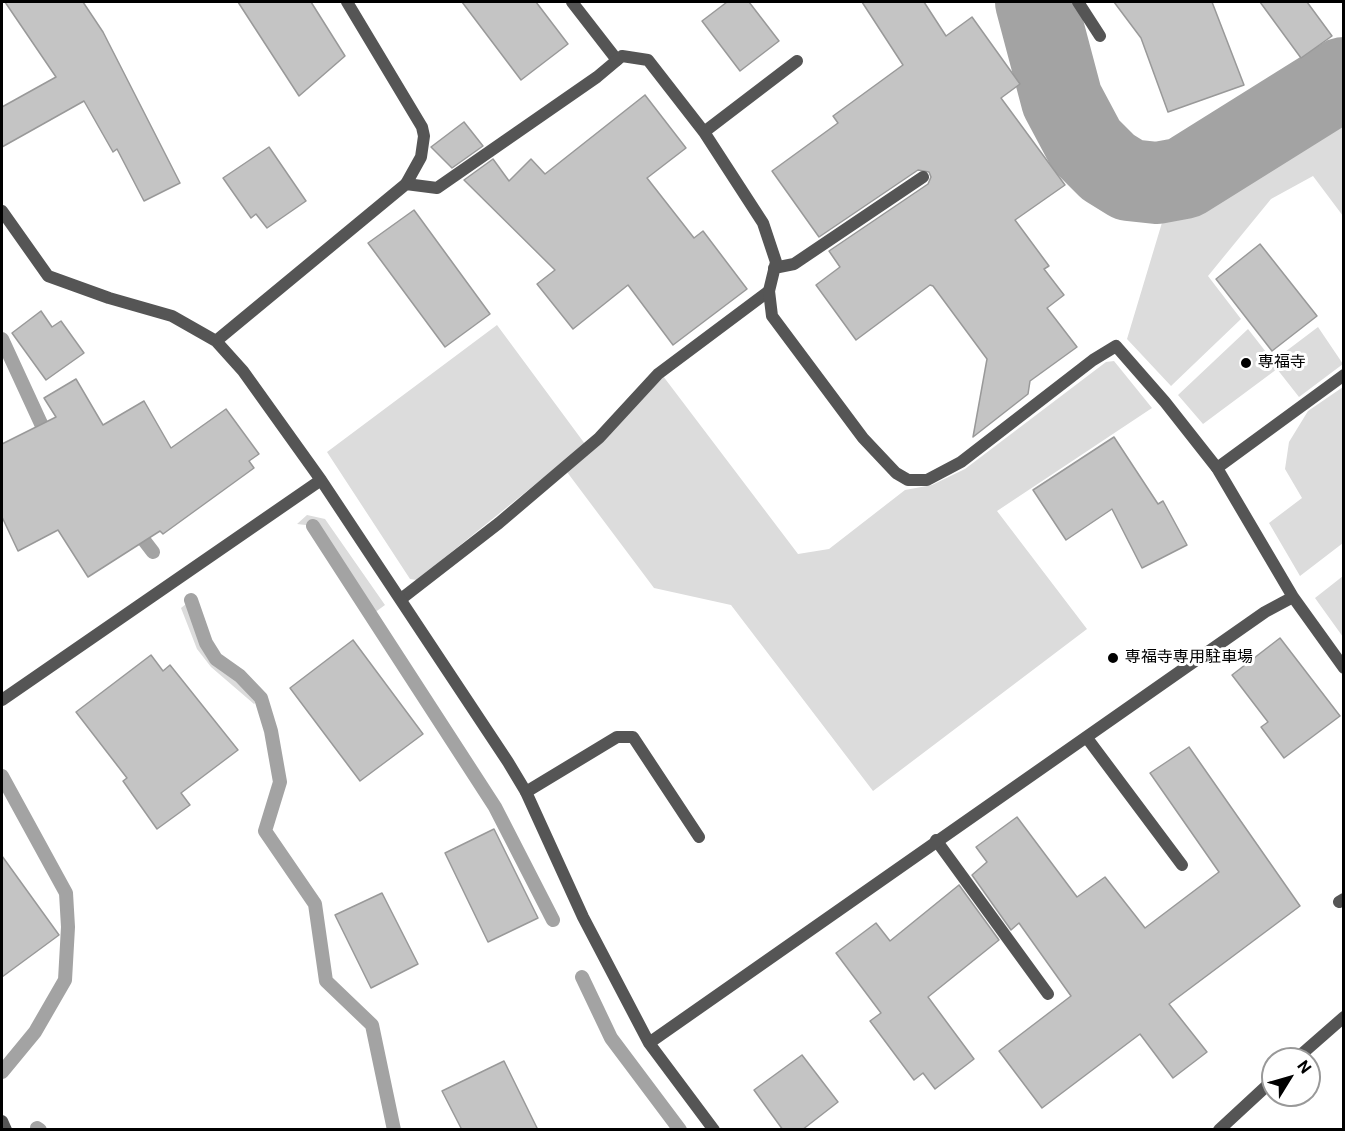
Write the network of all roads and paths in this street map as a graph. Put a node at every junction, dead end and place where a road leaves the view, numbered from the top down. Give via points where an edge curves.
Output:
1 (347, 2) edge
2 (572, 2) edge
3 (1078, 2) edge
4 (1100, 36) dead end
5 (617, 60) junction
6 (797, 61) dead end
7 (704, 132) junction
8 (923, 177) dead end
9 (406, 184) junction
10 (2, 211) edge
11 (774, 268) junction
12 (769, 291) junction
13 (216, 342) junction
14 (1344, 375) edge
15 (1217, 468) junction
16 (321, 480) junction
17 (1293, 597) junction
18 (401, 599) junction
19 (1344, 668) edge
20 (2, 700) edge
21 (1087, 738) junction
22 (526, 792) junction
23 (699, 837) dead end
24 (936, 840) junction
25 (1182, 865) dead end
26 (1048, 994) dead end
27 (1344, 1017) edge
28 (649, 1043) junction
29 (1310, 1047) edge
30 (1261, 1091) edge
31 (2, 1121) edge
32 (6, 1130) edge
33 (714, 1130) edge
34 (1220, 1130) edge

1 - 9 street via 422,127 421,157
2 - 5 street
3 - 4 street
5 - 7 street via 622,56 648,60
5 - 9 street via 437,188
6 - 7 street
7 - 11 street via 763,223 776,262
8 - 11 street via 794,264
9 - 13 street
10 - 13 street via 48,276 172,316
11 - 12 street
12 - 15 street via 772,316 863,438 896,473 908,480 927,480 961,462 1116,345
12 - 18 street via 658,374 599,438
13 - 16 street via 243,371
14 - 15 street
15 - 17 street
16 - 18 street
16 - 20 street
17 - 19 street
17 - 21 street via 1265,612
18 - 22 street
21 - 24 street
21 - 25 street
22 - 23 street via 616,737 633,737
22 - 28 street via 583,917
24 - 26 street
24 - 28 street
27 - 29 street
28 - 33 street
30 - 34 street
31 - 32 street

